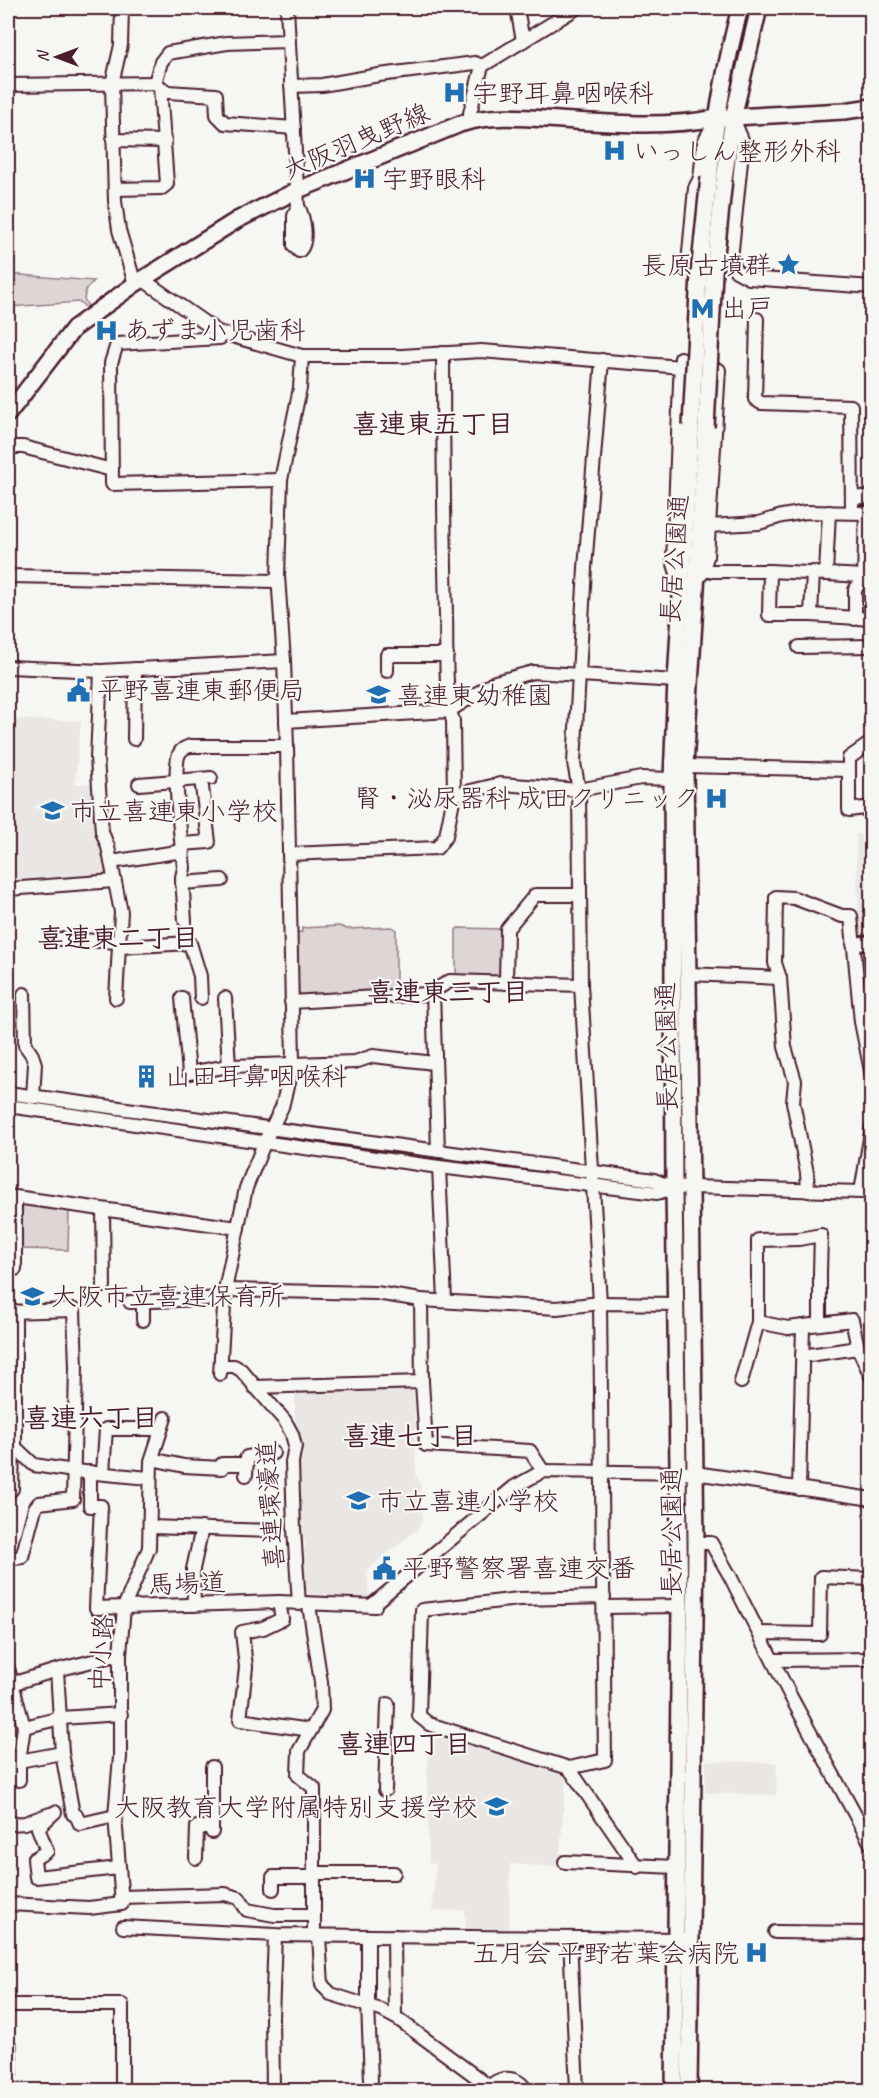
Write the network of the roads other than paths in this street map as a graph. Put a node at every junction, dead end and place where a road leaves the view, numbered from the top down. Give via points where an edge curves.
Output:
1 (122, 8) edge
2 (286, 8) edge
3 (516, 8) edge
4 (577, 8) edge
5 (740, 8) edge
6 (759, 8) edge
7 (289, 41) junction
8 (523, 41) junction
9 (482, 66) junction
10 (112, 84) junction
11 (8, 85) edge
12 (157, 85) junction
13 (291, 86) junction
14 (872, 107) edge
15 (716, 118) junction
16 (733, 118) junction
17 (470, 120) junction
18 (294, 128) junction
19 (113, 140) junction
20 (165, 141) junction
21 (716, 178) junction
22 (115, 189) junction
23 (298, 190) junction
24 (298, 206) dead end
25 (731, 259) junction
26 (139, 282) junction
27 (872, 287) edge
28 (757, 319) dead end
29 (225, 334) junction
30 (443, 353) junction
31 (302, 356) junction
32 (602, 360) junction
33 (681, 363) junction
34 (8, 414) edge
35 (8, 447) edge
36 (112, 470) junction
37 (282, 480) junction
38 (872, 496) edge
39 (852, 498) junction
40 (852, 511) junction
41 (829, 512) junction
42 (709, 526) junction
43 (702, 571) junction
44 (770, 571) junction
45 (813, 572) junction
46 (826, 573) junction
47 (8, 576) edge
48 (278, 581) junction
49 (865, 581) edge
50 (689, 586) junction
51 (811, 615) junction
52 (855, 619) junction
53 (872, 619) edge
54 (872, 646) edge
55 (799, 647) dead end
56 (447, 655) junction
57 (284, 661) junction
58 (8, 667) edge
59 (135, 669) junction
60 (101, 671) junction
61 (387, 671) dead end
62 (580, 676) junction
63 (676, 681) junction
64 (449, 711) junction
65 (286, 721) junction
66 (134, 739) dead end
67 (872, 742) edge
68 (287, 746) junction
69 (685, 766) junction
70 (849, 770) junction
71 (672, 779) junction
72 (177, 781) junction
73 (139, 784) dead end
74 (579, 790) junction
75 (454, 795) junction
76 (872, 807) edge
77 (182, 848) junction
78 (289, 854) junction
79 (111, 862) junction
80 (222, 880) dead end
81 (114, 881) junction
82 (182, 883) junction
83 (8, 889) edge
84 (580, 895) junction
85 (185, 921) dead end
86 (59, 939) dead end
87 (872, 942) edge
88 (853, 944) junction
89 (120, 945) junction
90 (688, 974) junction
91 (780, 978) junction
92 (506, 983) junction
93 (581, 985) junction
94 (433, 992) junction
95 (24, 994) dead end
96 (116, 998) dead end
97 (182, 998) dead end
98 (201, 998) dead end
99 (225, 998) dead end
100 (291, 1002) junction
101 (868, 1042) edge
102 (293, 1062) junction
103 (434, 1063) junction
104 (230, 1066) junction
105 (872, 1076) edge
106 (8, 1093) edge
107 (33, 1097) junction
108 (8, 1106) edge
109 (872, 1126) edge
110 (271, 1129) junction
111 (265, 1141) junction
112 (438, 1151) junction
113 (439, 1167) junction
114 (592, 1172) junction
115 (593, 1186) junction
116 (692, 1187) junction
117 (674, 1188) junction
118 (808, 1191) junction
119 (11, 1197) edge
120 (104, 1210) junction
121 (238, 1228) junction
122 (11, 1234) edge
123 (15, 1269) dead end
124 (104, 1286) dead end
125 (225, 1294) junction
126 (421, 1300) junction
127 (143, 1301) junction
128 (445, 1301) junction
129 (130, 1302) dead end
130 (600, 1303) junction
131 (677, 1304) junction
132 (11, 1312) edge
133 (143, 1320) dead end
134 (758, 1322) junction
135 (820, 1324) junction
136 (803, 1326) junction
137 (858, 1348) junction
138 (802, 1356) junction
139 (872, 1378) edge
140 (422, 1382) junction
141 (741, 1382) dead end
142 (254, 1387) junction
143 (12, 1445) edge
144 (273, 1453) dead end
145 (152, 1459) junction
146 (74, 1471) junction
147 (543, 1471) junction
148 (90, 1472) junction
149 (103, 1473) junction
150 (603, 1473) junction
151 (680, 1473) junction
152 (695, 1473) junction
153 (149, 1478) junction
154 (799, 1489) junction
155 (8, 1493) edge
156 (872, 1499) edge
157 (150, 1527) junction
158 (202, 1528) junction
159 (274, 1531) dead end
160 (696, 1543) junction
161 (8, 1559) edge
162 (872, 1579) edge
163 (279, 1602) junction
164 (604, 1602) junction
165 (304, 1604) junction
166 (194, 1605) junction
167 (680, 1606) junction
168 (124, 1607) junction
169 (759, 1633) junction
170 (120, 1654) junction
171 (872, 1659) edge
172 (772, 1660) junction
173 (8, 1668) edge
174 (57, 1670) junction
175 (10, 1685) edge
176 (388, 1704) dead end
177 (121, 1714) junction
178 (61, 1718) junction
179 (24, 1727) junction
180 (311, 1730) junction
181 (62, 1753) junction
182 (19, 1761) junction
183 (212, 1767) dead end
184 (569, 1768) junction
185 (19, 1780) dead end
186 (385, 1790) dead end
187 (70, 1805) junction
188 (55, 1812) junction
189 (115, 1816) junction
190 (11, 1824) dead end
191 (872, 1846) edge
192 (196, 1858) dead end
193 (565, 1862) dead end
194 (637, 1867) junction
195 (119, 1868) junction
196 (676, 1868) junction
197 (394, 1873) dead end
198 (314, 1875) junction
199 (273, 1889) dead end
200 (122, 1900) junction
201 (8, 1904) edge
202 (314, 1915) junction
203 (123, 1927) dead end
204 (775, 1932) dead end
205 (872, 1933) edge
206 (275, 1935) junction
207 (317, 1936) junction
208 (368, 1936) junction
209 (394, 1936) junction
210 (570, 1938) junction
211 (682, 1939) junction
212 (8, 2005) edge
213 (368, 2005) junction
214 (395, 2017) junction
215 (371, 2080) dead end
216 (274, 2088) edge
217 (489, 2089) edge
218 (122, 2091) edge
219 (526, 2091) edge
220 (577, 2091) edge
221 (674, 2091) edge
222 (689, 2091) edge

1 - 10 street via 121,45
2 - 7 street
3 - 8 street
4 - 8 street
5 - 15 main road, 長居公園通
6 - 16 main road, 長居公園通
7 - 12 street via 227,43 168,53
7 - 13 street
8 - 9 street
9 - 13 street via 475,63
9 - 17 street
10 - 11 street
10 - 12 street
10 - 19 street
12 - 18 street via 167,92 216,95 217,116 225,123
12 - 20 street
13 - 18 street
14 - 16 main road, 大阪羽曳野線
15 - 16 main road, 大阪羽曳野線
15 - 17 main road, 大阪羽曳野線 via 608,124 508,117
15 - 21 main road, 長居公園通
15 - 25 street via 704,142 695,188 688,263 714,264
16 - 21 main road, 長居公園通
16 - 25 street via 743,142
17 - 23 main road, 大阪羽曳野線
18 - 23 street
19 - 20 street
19 - 22 street
20 - 22 street via 167,184 162,188
21 - 50 main road, 長居公園通, bridge via 714,273 698,426
22 - 26 street via 119,230
23 - 24 street
23 - 26 main road, 大阪羽曳野線 via 237,220
25 - 27 street via 736,270 748,278
26 - 29 street
26 - 34 main road, 大阪羽曳野線 via 74,328
28 - 39 street via 755,399 761,403 851,406
29 - 31 street
29 - 36 street via 220,338 117,344 111,363
30 - 31 street
30 - 32 street via 481,351
30 - 56 street
31 - 37 street via 300,388
32 - 33 street
32 - 62 street
33 - 42 street via 719,370
33 - 50 street via 673,561
35 - 36 street via 22,447
36 - 37 street via 112,484
37 - 48 street
38 - 39 street
39 - 40 street
40 - 41 street
40 - 49 street via 866,513
41 - 42 street
41 - 46 street
42 - 43 street
43 - 44 street
43 - 50 street
44 - 45 street
44 - 51 street via 769,615
45 - 46 street
45 - 51 street
46 - 49 street
47 - 48 street
48 - 57 street
49 - 52 street via 855,590
50 - 63 main road, 長居公園通
50 - 69 main road, 長居公園通
51 - 52 street
52 - 53 street
54 - 55 street
56 - 61 street via 387,655
56 - 64 street
57 - 59 street
57 - 65 street
58 - 60 street
59 - 60 street
59 - 66 street
60 - 79 street via 97,758 102,832
62 - 63 street
62 - 64 street via 533,672 495,682
62 - 74 street via 574,763
63 - 71 main road, 長居公園通
64 - 65 street
64 - 75 street via 453,721
65 - 68 street
67 - 70 street via 849,758
68 - 72 street via 190,746 178,756
68 - 78 street
69 - 70 street
69 - 90 main road, 長居公園通
70 - 76 street via 849,810
71 - 74 street via 640,778
71 - 117 main road, 長居公園通
72 - 73 street
72 - 77 street
72 - 77 street via 206,778 209,842
74 - 75 street via 500,784
74 - 84 street
75 - 78 street via 446,836 437,848
77 - 79 street
77 - 82 street
78 - 100 street
79 - 81 street
80 - 82 street
81 - 83 street
81 - 89 street via 121,912
82 - 85 street
84 - 92 street via 535,895 507,929
84 - 93 street
86 - 89 street
87 - 88 street
88 - 91 street via 851,916 794,898 776,897 775,963
88 - 101 street
89 - 96 street
89 - 98 street via 190,943 200,976
90 - 91 street
90 - 116 main road, 長居公園通
91 - 118 street via 785,1047 795,1081 793,1102
92 - 93 street
92 - 94 street via 450,981
93 - 114 street
94 - 100 street
94 - 103 street
95 - 107 street via 25,1045 35,1064
97 - 104 street via 189,1073
99 - 104 street
100 - 102 street
101 - 105 street
102 - 103 street via 354,1062 373,1056
102 - 104 street
102 - 110 street via 282,1107
103 - 112 street
106 - 107 street
107 - 110 street
108 - 111 street
109 - 118 street via 861,1192
110 - 111 street
110 - 112 street
111 - 113 street
111 - 121 street via 246,1188
112 - 114 street
113 - 115 street
113 - 128 street
114 - 115 street
114 - 117 street via 654,1180
115 - 117 street via 657,1193
115 - 130 street
116 - 117 street
116 - 118 street
116 - 152 main road, 長居公園通
117 - 131 main road, 長居公園通
119 - 120 street
119 - 122 street
120 - 121 street
120 - 124 street
121 - 125 street
122 - 123 street
125 - 126 street via 376,1293
125 - 127 street
125 - 142 street, 喜連環濠道 via 221,1367 241,1370
126 - 128 street
126 - 140 street
127 - 129 street
127 - 133 street
128 - 130 street via 557,1308
130 - 131 street
130 - 150 street
131 - 151 main road, 長居公園通
132 - 143 street
132 - 146 street via 74,1310
134 - 135 street via 758,1240 821,1235
134 - 136 street via 788,1328
134 - 141 street
135 - 136 street
135 - 137 street via 852,1320
136 - 138 street
137 - 138 street
137 - 139 street
138 - 154 street
140 - 142 street
140 - 147 street via 426,1445 530,1451
142 - 165 street, 喜連環濠道 via 285,1421 295,1446 294,1529
143 - 146 street via 34,1465
143 - 155 street via 12,1489
144 - 145 street via 247,1457 246,1469 184,1466
145 - 149 street, 中小路 via 163,1424 106,1429
145 - 153 street, 中小路
146 - 148 street
146 - 161 street via 73,1498 39,1503 22,1557
147 - 150 street
147 - 165 street, 馬場道 via 514,1487 373,1606
148 - 149 street
148 - 168 street, 馬場道 via 90,1506 101,1506 96,1608
149 - 153 street
150 - 151 street
150 - 164 street
151 - 152 street
151 - 167 main road, 長居公園通
152 - 154 street
152 - 160 main road, 長居公園通
153 - 157 street, 中小路
154 - 156 street
157 - 158 street
157 - 168 street, 中小路 via 148,1548
158 - 159 street
158 - 166 street via 193,1569
160 - 169 street via 711,1543
160 - 211 main road, 長居公園通
162 - 169 street via 821,1577 819,1634
163 - 165 street, 馬場道
163 - 166 street, 馬場道
163 - 180 street via 282,1619 242,1632 246,1667 240,1720
164 - 167 street
164 - 184 street via 605,1760
164 - 184 street via 519,1599 422,1610 419,1716 429,1724
165 - 180 street, 喜連環濠道 via 321,1682 322,1710
166 - 168 street, 馬場道
167 - 196 main road, 長居公園通
168 - 170 street, 中小路
169 - 172 street
170 - 174 street
170 - 177 street, 中小路
171 - 172 street
172 - 191 street
173 - 175 street
174 - 175 street
174 - 178 street
175 - 179 street
176 - 186 street
177 - 178 street
177 - 189 street, 中小路
178 - 179 street
178 - 181 street
179 - 182 street
180 - 198 street, 喜連環濠道 via 299,1751 298,1775 314,1788
181 - 182 street
181 - 187 street
182 - 185 street
183 - 192 street via 212,1830 197,1827
184 - 194 street
187 - 188 street
187 - 189 street via 80,1824
188 - 190 street
188 - 195 street via 38,1828 48,1851 34,1859 36,1877
189 - 195 street, 中小路
193 - 194 street
194 - 196 street
195 - 200 street, 中小路
196 - 211 main road, 長居公園通
197 - 198 street
198 - 199 street via 273,1877
198 - 202 street, 喜連環濠道
200 - 201 street via 89,1908
200 - 202 street via 225,1894 239,1898 248,1911
202 - 207 street, 喜連環濠道
203 - 206 street
204 - 205 street
206 - 207 street
206 - 216 street
207 - 208 street
207 - 213 street, 喜連環濠道 via 322,1985 331,1994
208 - 209 street
208 - 213 street
209 - 210 street
209 - 214 street
210 - 211 street
210 - 220 street
211 - 221 main road, 長居公園通
211 - 222 main road, 長居公園通
212 - 218 street via 122,2005
213 - 214 street, 喜連環濠道
213 - 215 street
214 - 217 street, 喜連環濠道
217 - 219 street via 495,2082 509,2078

